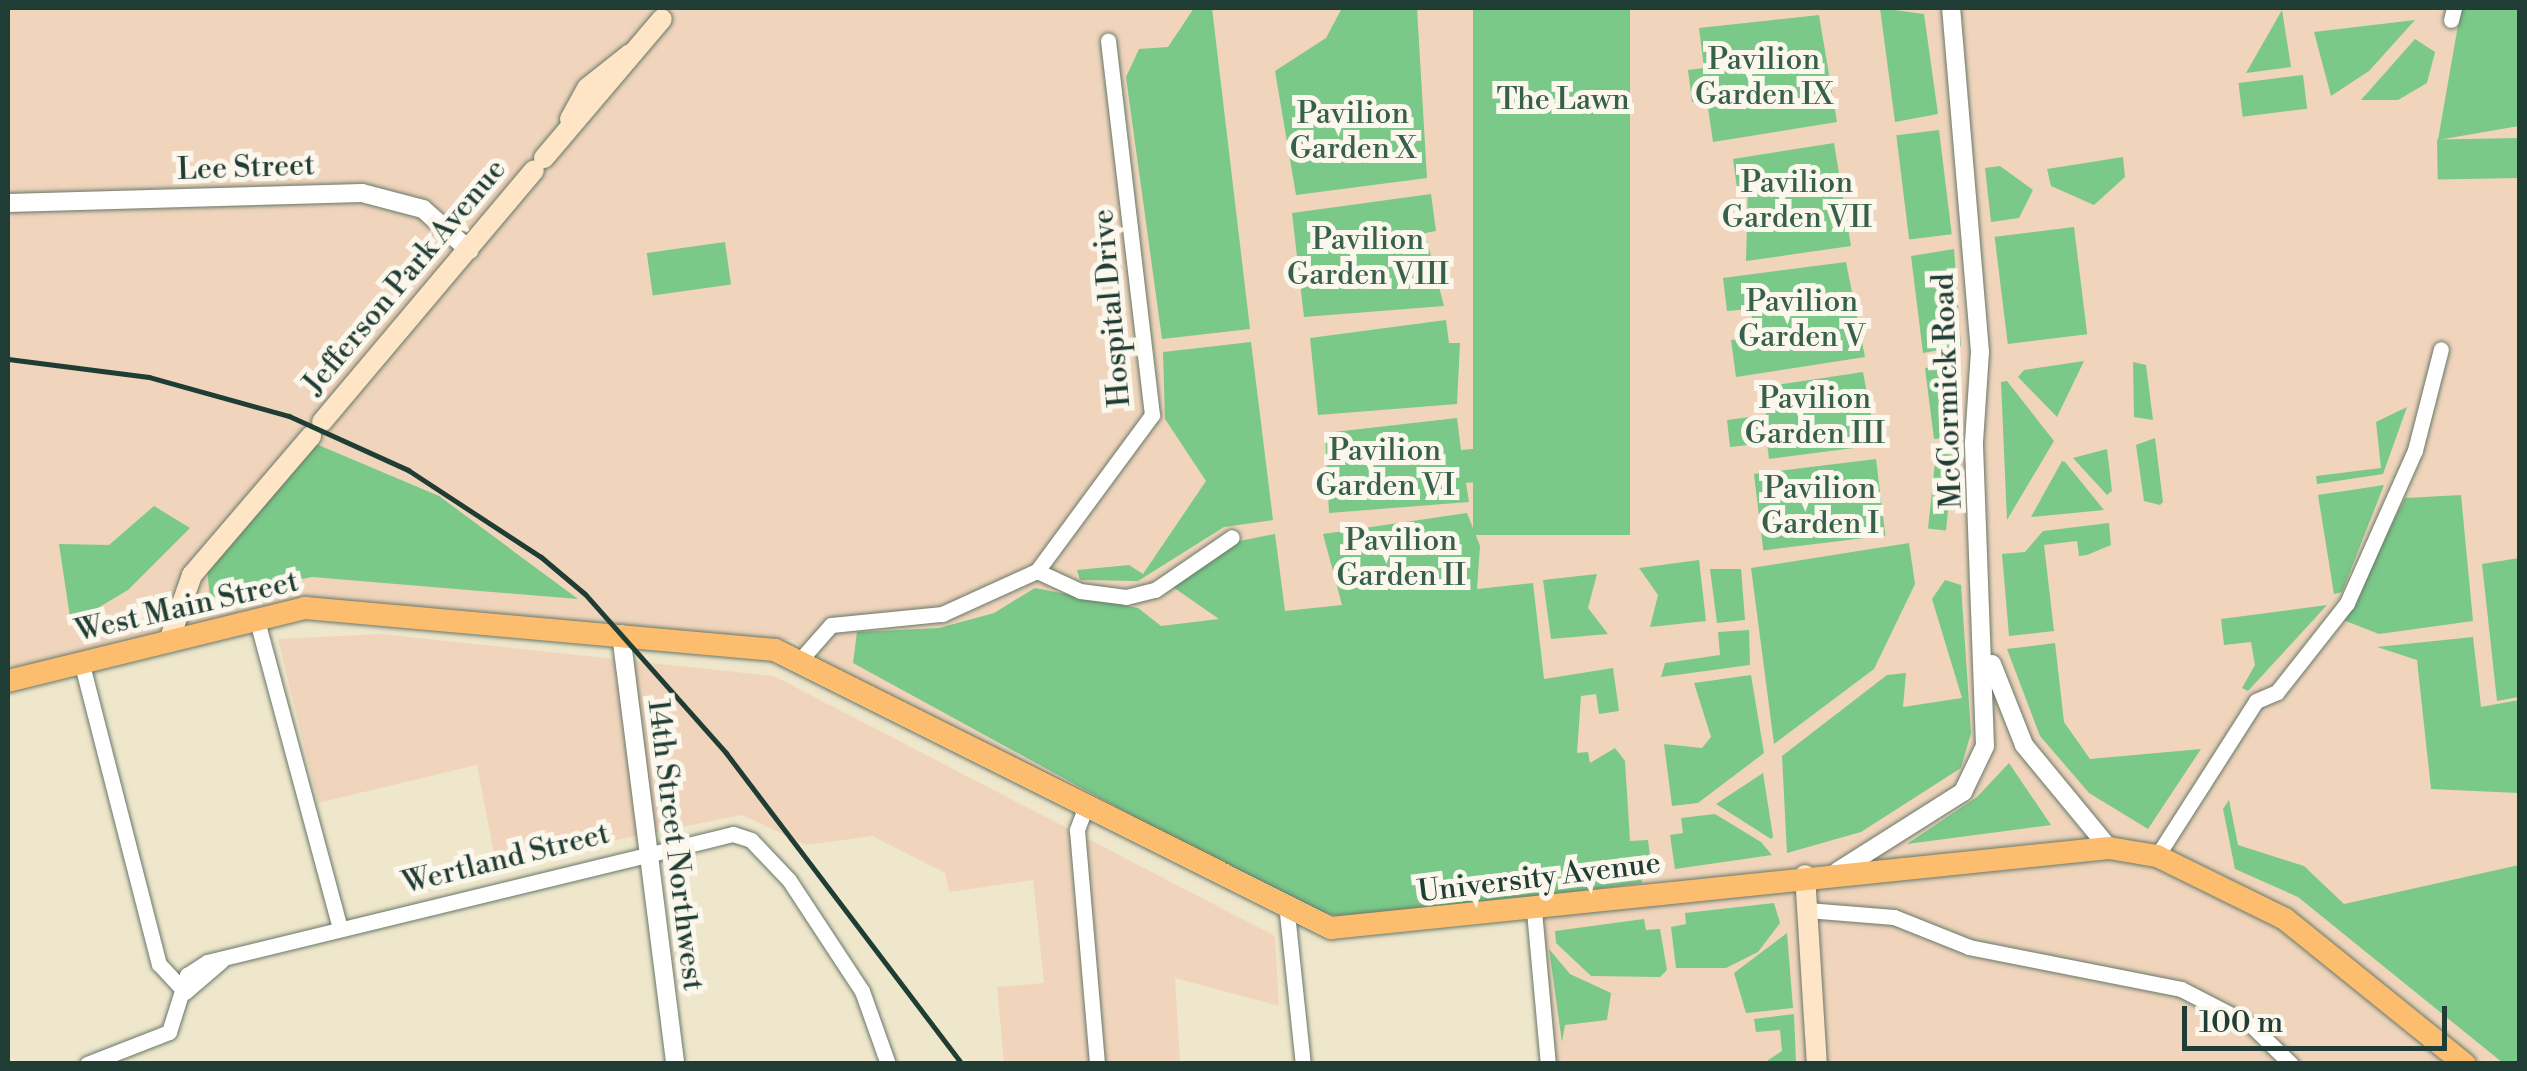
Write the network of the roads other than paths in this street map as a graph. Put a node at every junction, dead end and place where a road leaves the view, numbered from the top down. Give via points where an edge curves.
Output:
1 (1950, 8) edge
2 (662, 19) dead end
3 (1108, 41) dead end
4 (8, 203) edge
5 (468, 250) junction
6 (2441, 349) dead end
7 (1232, 537) dead end
8 (1037, 571) junction
9 (256, 617) junction
10 (620, 634) junction
11 (170, 638) junction
12 (1988, 654) junction
13 (801, 659) junction
14 (81, 661) junction
15 (8, 681) edge
16 (2024, 744) junction
17 (1985, 746) junction
18 (1086, 806) junction
19 (2109, 848) junction
20 (650, 853) junction
21 (2157, 856) junction
22 (1838, 870) junction
23 (1805, 875) junction
24 (1534, 910) junction
25 (1808, 910) junction
26 (1286, 914) junction
27 (340, 929) junction
28 (184, 992) junction
29 (87, 1064) edge
30 (675, 1064) edge
31 (888, 1064) edge
32 (1097, 1064) edge
33 (1303, 1064) edge
34 (1548, 1064) edge
35 (1818, 1064) edge
36 (2292, 1064) edge
37 (2465, 1064) edge

1 - 12 street, McCormick Road via 1980,352 1974,442
2 - 5 main road, Jefferson Park Avenue
3 - 8 street, Hospital Drive via 1152,415
4 - 5 street, Lee Street via 362,193 423,209
5 - 11 main road, Jefferson Park Avenue via 192,575
6 - 21 street via 2415,450 2347,603 2276,692 2256,701
7 - 8 street via 1155,590 1126,597 1080,592
8 - 13 street, Hospital Drive via 952,611 831,625
9 - 10 main road, West Main Street via 320,608
9 - 11 main road, West Main Street
9 - 27 street
10 - 13 main road, University Avenue
10 - 20 street, 14th Street Northwest
11 - 14 main road, West Main Street
12 - 16 street, McCormick Road
12 - 17 street, McCormick Road
13 - 18 main road, University Avenue
14 - 15 main road, West Main Street
14 - 28 street via 159,962
16 - 17 street via 2010,738
16 - 19 street, McCormick Road
17 - 22 street, McCormick Road via 1963,792
18 - 26 main road, University Avenue
18 - 32 street via 1076,830
19 - 21 main road, University Avenue
19 - 22 main road, University Avenue
20 - 27 street, Wertland Street
20 - 30 street, 14th Street Northwest
20 - 31 street, Wertland Street via 744,836 789,880 862,990
21 - 37 main road, University Avenue via 2284,919
22 - 23 main road, University Avenue
23 - 24 main road, University Avenue
23 - 25 main road
24 - 26 main road, University Avenue via 1351,929
24 - 34 street
25 - 35 main road
25 - 36 street via 1894,917 1969,946 2181,988 2252,1026
26 - 33 street
27 - 28 street, Wertland Street via 221,961
28 - 29 street, Wertland Street via 169,1032

